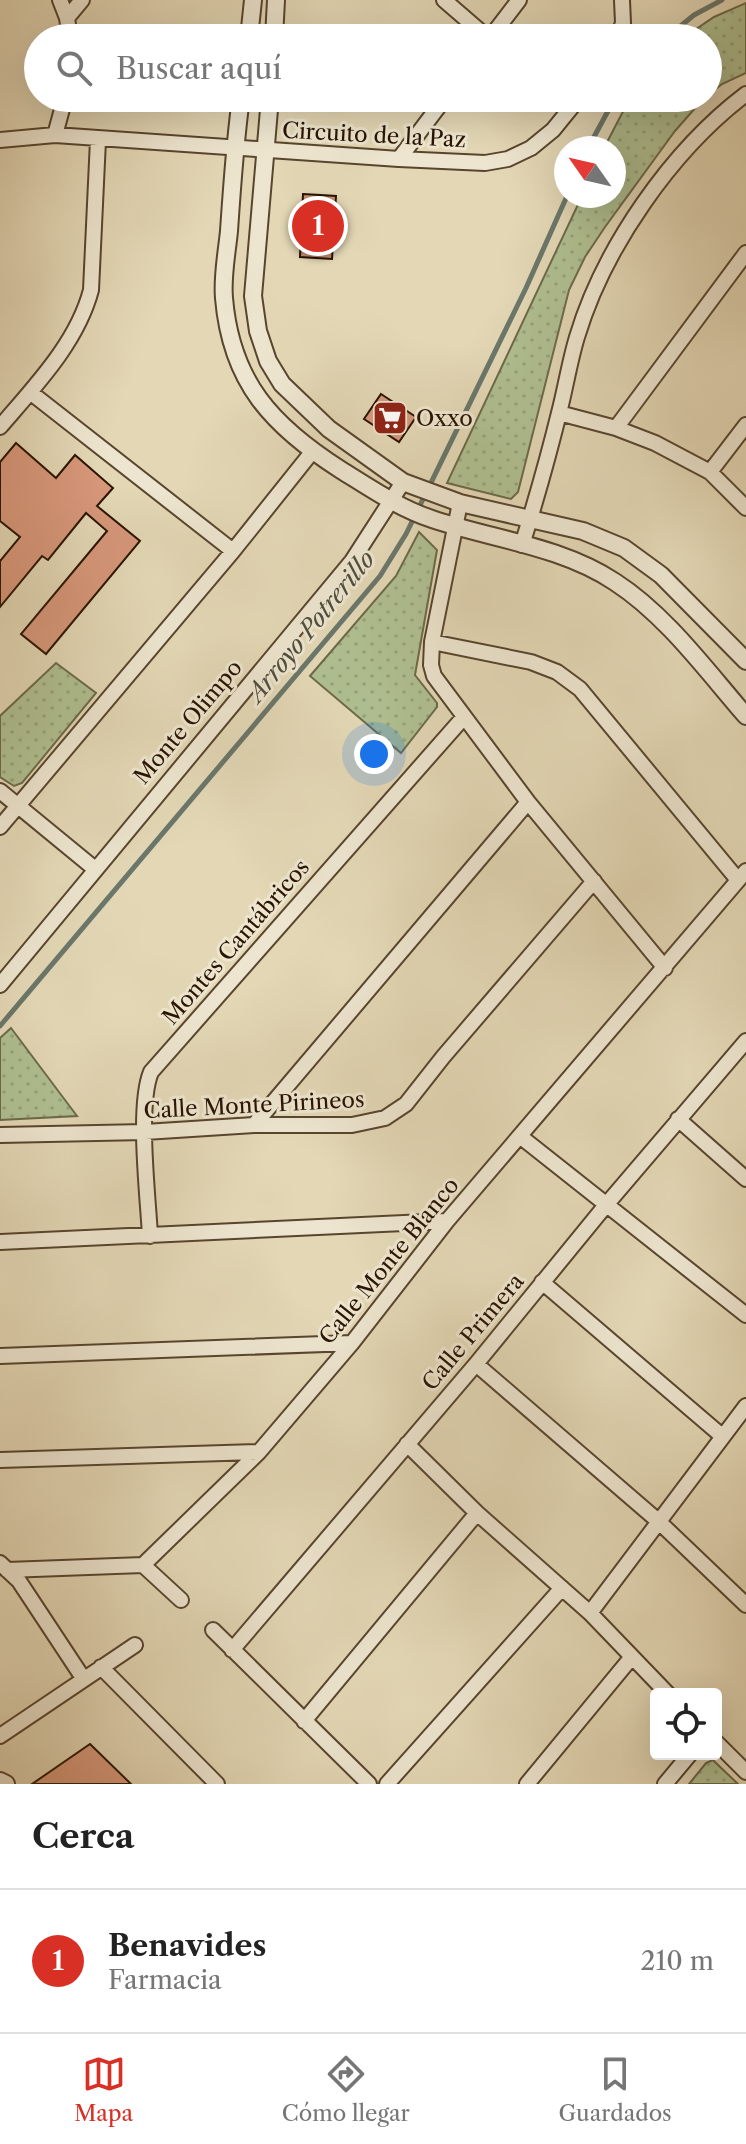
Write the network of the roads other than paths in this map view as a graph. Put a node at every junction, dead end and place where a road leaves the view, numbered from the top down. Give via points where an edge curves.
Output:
1 (60, 0) edge
2 (82, 0) edge
3 (253, 0) edge
4 (276, 0) edge
5 (444, 0) edge
6 (519, 0) edge
7 (622, 0) edge
8 (67, 18) junction
9 (68, 24) edge
10 (250, 24) edge
11 (275, 24) edge
12 (472, 24) edge
13 (500, 24) edge
14 (623, 24) edge
15 (746, 94) edge
16 (61, 112) edge
17 (239, 112) edge
18 (269, 112) edge
19 (434, 112) edge
20 (568, 112) edge
21 (722, 112) edge
22 (722, 112) edge
23 (55, 135) junction
24 (0, 140) edge
25 (98, 140) junction
26 (235, 147) junction
27 (266, 150) junction
28 (399, 159) junction
29 (746, 253) edge
30 (30, 392) junction
31 (559, 413) junction
32 (746, 425) edge
33 (0, 427) edge
34 (616, 428) junction
35 (312, 452) junction
36 (710, 472) junction
37 (409, 485) junction
38 (392, 502) junction
39 (460, 503) junction
40 (746, 508) edge
41 (529, 521) junction
42 (454, 525) junction
43 (522, 545) junction
44 (233, 551) junction
45 (432, 642) junction
46 (746, 661) edge
47 (746, 716) edge
48 (463, 718) junction
49 (0, 791) edge
50 (528, 802) junction
51 (18, 806) junction
52 (0, 827) edge
53 (95, 869) junction
54 (742, 875) edge
55 (594, 881) junction
56 (665, 968) junction
57 (0, 985) edge
58 (746, 1041) edge
59 (678, 1119) junction
60 (254, 1125) junction
61 (145, 1132) junction
62 (0, 1135) edge
63 (521, 1137) junction
64 (746, 1179) edge
65 (606, 1205) junction
66 (447, 1221) junction
67 (150, 1236) junction
68 (0, 1242) edge
69 (542, 1282) junction
70 (746, 1315) edge
71 (352, 1343) junction
72 (0, 1356) edge
73 (476, 1364) junction
74 (746, 1406) edge
75 (722, 1436) junction
76 (407, 1444) junction
77 (259, 1452) junction
78 (0, 1460) edge
79 (477, 1513) junction
80 (657, 1520) junction
81 (143, 1565) junction
82 (4, 1566) edge
83 (562, 1588) junction
84 (181, 1600) dead end
85 (745, 1603) edge
86 (590, 1613) junction
87 (213, 1630) dead end
88 (135, 1645) dead end
89 (232, 1650) junction
90 (631, 1658) junction
91 (101, 1667) junction
92 (83, 1678) junction
93 (662, 1688) edge
94 (304, 1721) junction
95 (4, 1728) edge
96 (722, 1748) edge
97 (685, 1760) edge
98 (746, 1772) edge
99 (0, 1781) edge
100 (6, 1784) edge
101 (217, 1784) edge
102 (369, 1784) edge
103 (387, 1784) edge
104 (527, 1784) edge
105 (665, 1784) edge

1 - 8 street
2 - 8 street
3 - 10 street
4 - 11 street
5 - 12 street
6 - 13 street
7 - 14 street
8 - 9 street
15 - 21 street
16 - 23 street
17 - 26 street
18 - 27 street
19 - 28 street
20 - 28 street, Circuito de la Paz via 531,148 508,159
22 - 31 street via 616,246 577,336
23 - 24 street, Circuito de la Paz
23 - 25 street, Circuito de la Paz
25 - 26 street, Circuito de la Paz
25 - 30 street via 91,290 73,334
26 - 27 street, Circuito de la Paz
26 - 35 street via 224,295 230,338 256,398
27 - 28 street, Circuito de la Paz
27 - 37 street via 253,296 268,361 312,414
29 - 34 street
30 - 33 street
30 - 44 street
31 - 34 street
31 - 41 street
32 - 36 street
34 - 36 street
35 - 38 street
35 - 44 street
36 - 40 street
37 - 38 street, Monte Olimpo
37 - 39 street
38 - 42 street
38 - 53 street, Monte Olimpo via 352,561
39 - 41 street
39 - 42 street
41 - 43 street
41 - 46 street via 583,531 624,548 670,582
42 - 43 street
42 - 45 street
43 - 47 street via 613,580 640,600
44 - 51 street
45 - 48 street via 434,676
45 - 54 street via 531,662 580,689
48 - 50 street
48 - 61 street, Montes Cantábricos via 151,1072 145,1085
49 - 51 street
50 - 55 street
50 - 60 street
51 - 52 street
51 - 53 street
53 - 57 street, Monte Olimpo
54 - 56 street, Calle Monte Blanco
55 - 56 street
55 - 60 street, Calle Monte Pirineos via 406,1104 368,1123
56 - 63 street, Calle Monte Blanco
58 - 59 street, Calle Primera
59 - 64 street
59 - 65 street, Calle Primera
60 - 61 street, Calle Monte Pirineos
61 - 62 street, Calle Monte Pirineos
61 - 67 street, Montes Cantábricos
63 - 65 street
63 - 66 street, Calle Monte Blanco
65 - 69 street, Calle Primera
65 - 70 street
66 - 67 street
66 - 71 street, Calle Monte Blanco
67 - 68 street
69 - 73 street, Calle Primera
69 - 75 street
71 - 72 street
71 - 77 street, Calle Monte Blanco
73 - 76 street, Calle Primera
73 - 80 street
74 - 75 street
75 - 80 street
76 - 79 street
76 - 89 street, Calle Primera
77 - 78 street
77 - 81 street, Calle Monte Blanco
79 - 83 street
79 - 94 street
80 - 85 street
80 - 86 street
81 - 82 street
81 - 84 street
82 - 92 street
83 - 86 street
83 - 103 street
86 - 90 street
87 - 89 street
88 - 91 street
89 - 94 street
90 - 93 street
90 - 104 street
91 - 92 street
91 - 101 street
92 - 95 street
94 - 102 street
96 - 98 street
97 - 105 street
99 - 100 street

